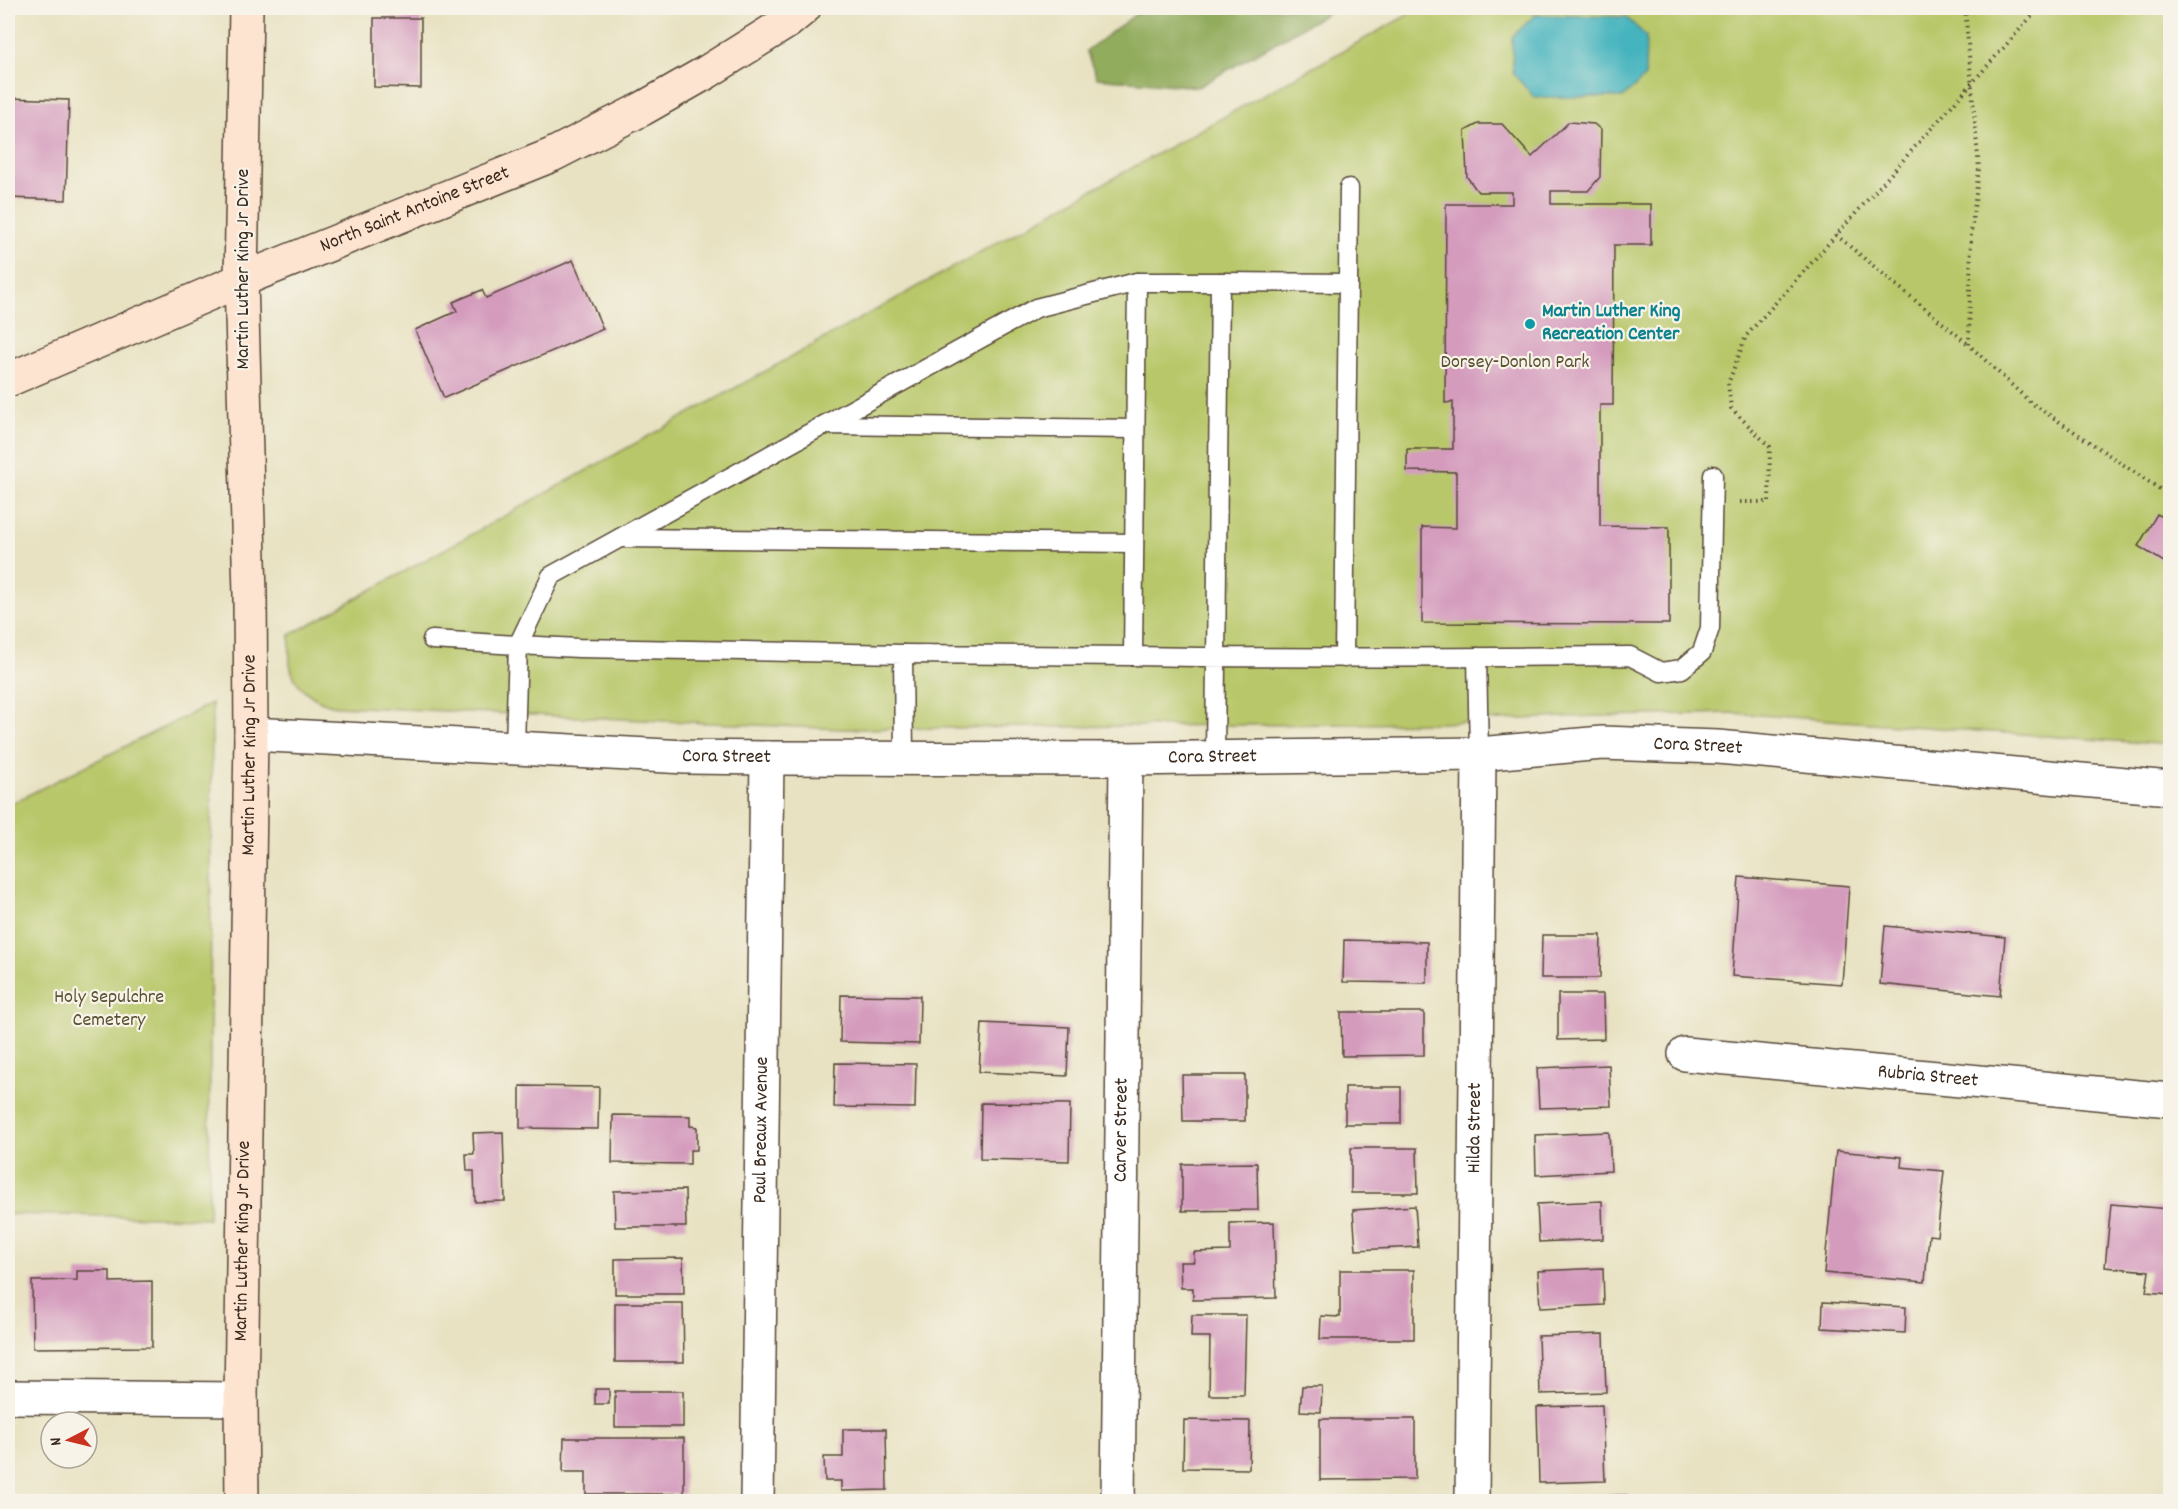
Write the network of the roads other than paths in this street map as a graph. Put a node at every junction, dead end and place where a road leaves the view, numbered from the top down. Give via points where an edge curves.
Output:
1 (246, 8) edge
2 (804, 8) edge
3 (1348, 188) dead end
4 (242, 280) junction
5 (1137, 282) junction
6 (1220, 282) junction
7 (1348, 283) junction
8 (8, 380) edge
9 (822, 425) junction
10 (1135, 429) junction
11 (1713, 475) dead end
12 (618, 538) junction
13 (1134, 543) junction
14 (432, 640) dead end
15 (518, 645) junction
16 (903, 654) junction
17 (1132, 656) junction
18 (1215, 657) junction
19 (1477, 657) junction
20 (1344, 658) junction
21 (252, 734) junction
22 (515, 746) junction
23 (1479, 754) junction
24 (1215, 757) junction
25 (767, 758) junction
26 (904, 758) junction
27 (1126, 759) junction
28 (2170, 788) edge
29 (1685, 1054) dead end
30 (2170, 1100) edge
31 (8, 1397) edge
32 (241, 1399) junction
33 (242, 1502) edge
34 (757, 1502) edge
35 (1118, 1502) edge
36 (1472, 1502) edge

1 - 4 street, Martin Luther King Jr Drive
2 - 4 street, North Saint Antoine Street via 707,72 552,155
3 - 7 lane
4 - 8 street, North Saint Antoine Street
4 - 21 street, Martin Luther King Jr Drive
5 - 6 lane
5 - 9 lane via 1036,308
5 - 10 lane
6 - 7 lane
6 - 18 lane
7 - 20 lane
9 - 10 lane
9 - 12 lane
10 - 13 lane
11 - 19 lane via 1710,628 1702,652 1682,669 1661,672 1630,656
12 - 13 lane
12 - 15 lane via 551,576
13 - 17 lane
14 - 15 lane
15 - 16 lane
15 - 22 lane
16 - 17 lane
16 - 26 lane
17 - 18 lane
18 - 20 lane
18 - 24 lane
19 - 20 lane
19 - 23 lane
21 - 22 street, Cora Street
21 - 32 street, Martin Luther King Jr Drive
22 - 25 street, Cora Street
23 - 24 street, Cora Street
23 - 28 street, Cora Street via 1602,743 1718,747
23 - 36 street, Hilda Street
24 - 27 street, Cora Street
25 - 26 street, Cora Street
25 - 34 street, Paul Breaux Avenue
26 - 27 street, Cora Street
27 - 35 street, Carver Street
29 - 30 street, Rubria Street
31 - 32 street
32 - 33 street, Martin Luther King Jr Drive

